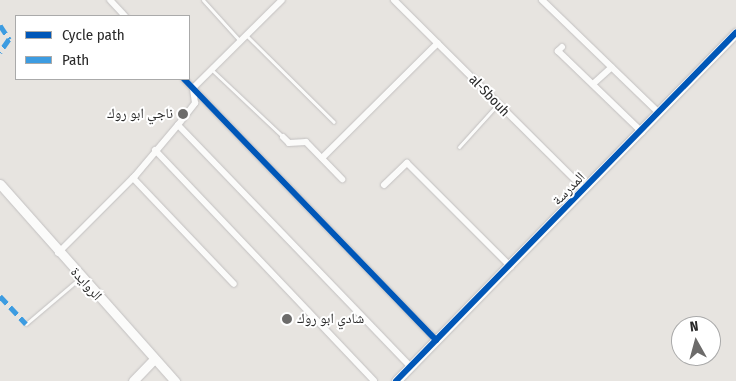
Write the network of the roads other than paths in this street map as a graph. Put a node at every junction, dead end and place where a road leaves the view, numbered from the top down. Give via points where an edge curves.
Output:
1 (110, 0) edge
2 (203, 0) edge
3 (282, 0) edge
4 (394, 0) edge
5 (542, 0) edge
6 (124, 15) edge
7 (736, 33) edge
8 (246, 35) junction
9 (240, 41) junction
10 (438, 43) junction
11 (562, 46) dead end
12 (612, 67) junction
13 (211, 70) junction
14 (185, 80) edge
15 (593, 84) junction
16 (193, 88) junction
17 (497, 105) junction
18 (660, 113) junction
19 (334, 122) dead end
20 (178, 125) junction
21 (642, 132) junction
22 (283, 137) joint
23 (459, 147) dead end
24 (155, 150) junction
25 (322, 158) junction
26 (133, 178) junction
27 (342, 179) dead end
28 (0, 184) edge
29 (384, 184) dead end
30 (585, 190) junction
31 (58, 253) junction
32 (511, 267) junction
33 (80, 278) junction
34 (234, 284) dead end
35 (26, 324) dead end
36 (436, 340) junction
37 (154, 359) junction
38 (410, 366) junction
39 (134, 381) edge
40 (175, 381) edge
41 (374, 381) edge
42 (396, 381) edge

1 - 6 street
2 - 9 lane
3 - 8 street
4 - 10 street, al-Sbouh
5 - 12 street
7 - 18 street, المدرسة
8 - 9 street
8 - 19 lane
9 - 13 street
10 - 17 street, al-Sbouh
10 - 25 street
11 - 15 street via 558,51
12 - 15 street
12 - 18 street
13 - 16 street
13 - 22 lane
14 - 16 street
15 - 21 street
16 - 20 street via 195,103
16 - 36 street
17 - 23 lane
17 - 30 street, al-Sbouh
18 - 21 street, المدرسة
20 - 24 street
20 - 38 street
21 - 30 street, المدرسة
22 - 25 street via 289,143 306,142
24 - 26 street
24 - 41 street
25 - 27 street
26 - 31 street
26 - 34 street
28 - 31 street, الروايدة
29 - 32 street via 407,163
30 - 32 street, المدرسة
31 - 33 street, الروايدة
32 - 36 street, المدرسة
33 - 35 lane
33 - 37 street, الروايدة
36 - 38 street, المدرسة
37 - 39 street
37 - 40 street, الروايدة
38 - 42 street, المدرسة

